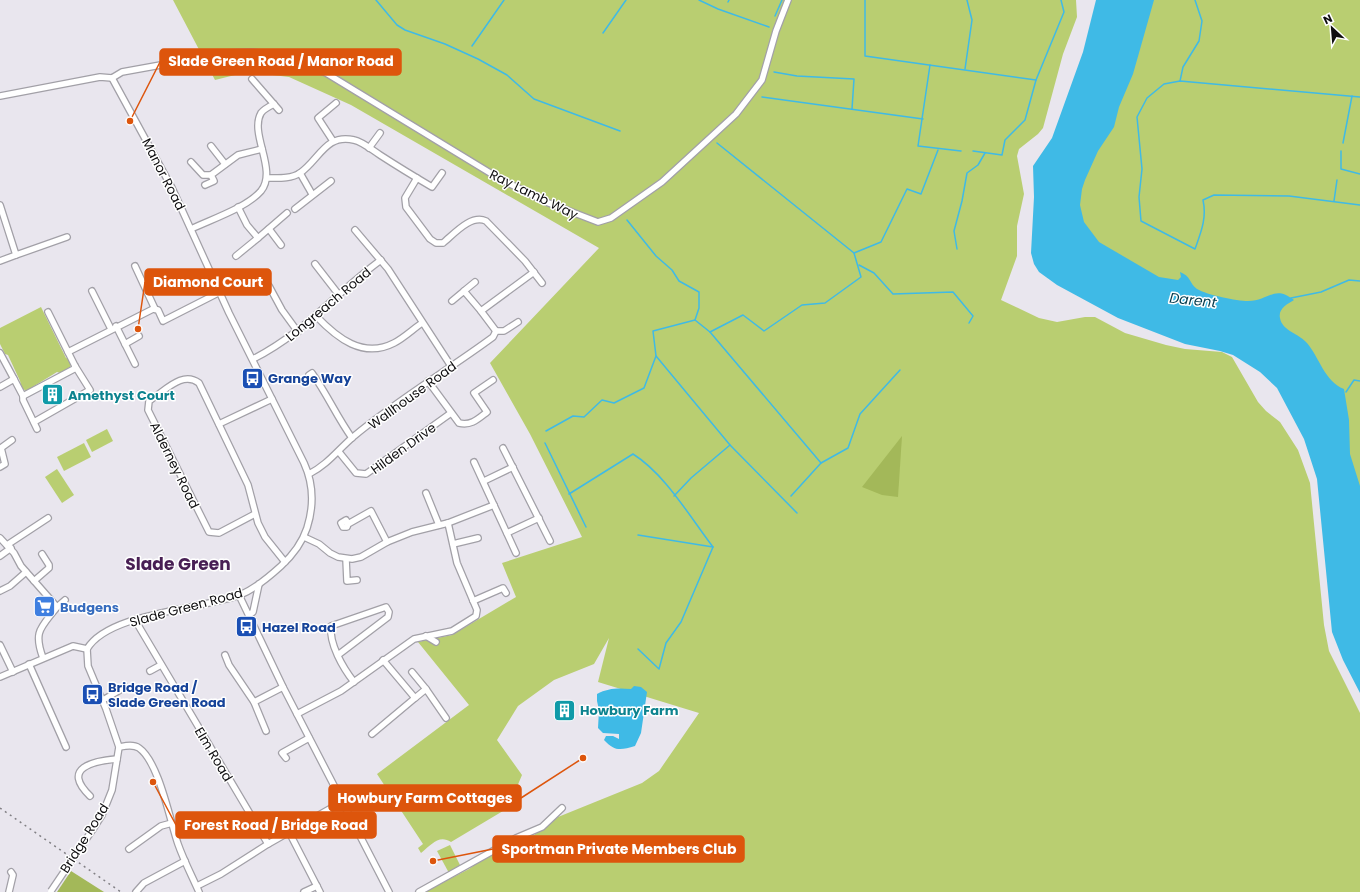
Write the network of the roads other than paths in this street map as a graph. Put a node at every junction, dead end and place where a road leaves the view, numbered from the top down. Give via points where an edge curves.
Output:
1 (788, 0) edge
2 (112, 78) junction
3 (252, 79) dead end
4 (0, 96) edge
5 (336, 103) dead end
6 (274, 104) junction
7 (279, 110) dead end
8 (380, 134) dead end
9 (333, 141) junction
10 (211, 146) dead end
11 (369, 148) junction
12 (262, 149) junction
13 (191, 162) dead end
14 (225, 164) junction
15 (300, 173) junction
16 (442, 173) dead end
17 (211, 175) junction
18 (268, 178) junction
19 (418, 178) junction
20 (331, 181) dead end
21 (205, 185) dead end
22 (312, 194) junction
23 (0, 205) edge
24 (238, 207) junction
25 (295, 209) dead end
26 (288, 214) dead end
27 (191, 229) junction
28 (269, 229) junction
29 (355, 230) dead end
30 (67, 237) dead end
31 (258, 238) junction
32 (282, 245) dead end
33 (16, 255) junction
34 (236, 256) dead end
35 (381, 260) junction
36 (0, 261) edge
37 (315, 264) dead end
38 (135, 266) dead end
39 (534, 272) junction
40 (476, 282) dead end
41 (542, 283) dead end
42 (268, 286) dead end
43 (92, 291) dead end
44 (464, 291) junction
45 (220, 292) junction
46 (339, 295) junction
47 (452, 301) dead end
48 (155, 309) junction
49 (481, 311) junction
50 (48, 312) dead end
51 (316, 316) junction
52 (518, 322) dead end
53 (422, 323) junction
54 (114, 328) junction
55 (496, 331) junction
56 (298, 332) junction
57 (139, 336) dead end
58 (125, 344) junction
59 (68, 352) junction
60 (0, 353) edge
61 (253, 359) junction
62 (134, 364) dead end
63 (75, 366) junction
64 (451, 366) junction
65 (312, 373) dead end
66 (14, 379) junction
67 (493, 380) dead end
68 (428, 381) junction
69 (0, 387) edge
70 (23, 396) junction
71 (272, 399) junction
72 (451, 413) junction
73 (34, 422) junction
74 (219, 424) junction
75 (37, 429) dead end
76 (352, 438) junction
77 (12, 440) dead end
78 (503, 448) dead end
79 (339, 452) junction
80 (474, 462) dead end
81 (0, 467) edge
82 (512, 467) junction
83 (309, 474) junction
84 (484, 481) junction
85 (426, 493) dead end
86 (494, 505) junction
87 (255, 514) junction
88 (48, 518) dead end
89 (539, 518) junction
90 (448, 523) junction
91 (348, 524) dead end
92 (439, 525) junction
93 (507, 532) junction
94 (304, 537) junction
95 (0, 538) edge
96 (478, 538) dead end
97 (550, 541) dead end
98 (387, 542) junction
99 (453, 544) junction
100 (9, 547) junction
101 (516, 553) dead end
102 (42, 554) dead end
103 (0, 556) edge
104 (346, 559) junction
105 (285, 562) junction
106 (26, 572) junction
107 (357, 580) dead end
108 (34, 581) junction
109 (259, 584) junction
110 (0, 591) edge
111 (506, 593) dead end
112 (240, 595) junction
113 (65, 600) dead end
114 (473, 601) junction
115 (57, 607) junction
116 (249, 615) junction
117 (136, 620) junction
118 (426, 636) junction
119 (436, 642) dead end
120 (0, 645) edge
121 (87, 649) junction
122 (225, 655) dead end
123 (338, 655) junction
124 (43, 658) junction
125 (384, 660) junction
126 (29, 664) junction
127 (161, 665) junction
128 (150, 671) dead end
129 (13, 672) junction
130 (412, 672) dead end
131 (0, 677) edge
132 (354, 682) junction
133 (125, 687) dead end
134 (283, 687) junction
135 (426, 689) junction
136 (415, 698) junction
137 (102, 700) junction
138 (254, 702) junction
139 (297, 714) junction
140 (446, 718) dead end
141 (266, 731) dead end
142 (372, 734) dead end
143 (309, 738) junction
144 (66, 747) dead end
145 (118, 747) junction
146 (286, 758) dead end
147 (116, 759) junction
148 (90, 796) dead end
149 (342, 802) junction
150 (562, 808) dead end
151 (172, 822) junction
152 (289, 832) junction
153 (268, 844) junction
154 (130, 849) dead end
155 (185, 861) junction
156 (11, 872) dead end
157 (196, 886) junction
158 (317, 886) junction
159 (9, 892) edge
160 (50, 892) edge
161 (136, 892) edge
162 (199, 892) edge
163 (304, 892) edge
164 (320, 892) edge
165 (388, 892) edge
166 (419, 892) edge

1 - 2 street, Ray Lamb Way via 762,80 736,114 662,182 611,218 598,222 546,202 500,179 326,73 276,54 226,53 122,72
2 - 4 street via 100,77
2 - 27 street, Manor Road via 161,167
3 - 6 street
5 - 9 street via 318,118
6 - 7 street
6 - 12 street via 261,113
8 - 11 street
9 - 11 street via 355,140
9 - 15 street
10 - 14 street
11 - 19 street
12 - 14 street via 238,155
12 - 18 street
13 - 17 street via 204,175
14 - 17 street
15 - 18 street via 289,177
15 - 22 street
16 - 19 street via 432,187
17 - 21 street via 214,181
18 - 24 street via 251,200
19 - 39 street via 405,198 406,207 430,239 436,243 443,243 473,220 480,219 486,221
20 - 22 street
22 - 25 street
23 - 33 street
24 - 27 street
24 - 31 street via 247,225
26 - 28 street
27 - 45 street, Slade Green Road
28 - 31 street
28 - 32 street
29 - 35 street
30 - 33 street
31 - 34 street
33 - 36 street
35 - 46 street, Longreach Road
35 - 53 street
37 - 46 street
38 - 48 street
39 - 41 street
39 - 49 street
40 - 44 street
42 - 56 street
43 - 54 street
44 - 47 street
44 - 49 street
45 - 48 street via 163,321
45 - 61 street, Slade Green Road
46 - 51 street, Longreach Road
48 - 54 street
49 - 55 street
50 - 59 street
51 - 53 street via 342,340 366,348 385,346 394,342
51 - 56 street, Longreach Road
52 - 55 street, Wallhouse Road via 504,331
53 - 64 street
54 - 58 street
54 - 59 street
55 - 64 street, Wallhouse Road via 493,337
56 - 61 street, Longreach Road
57 - 58 street
58 - 62 street
59 - 63 street
60 - 66 street
61 - 71 street, Slade Green Road
63 - 70 street via 74,369
63 - 73 street via 89,391
64 - 68 street, Wallhouse Road
65 - 76 street
66 - 69 street
66 - 70 street
67 - 72 street via 474,393 487,412 465,425 459,423
68 - 72 street
68 - 76 street, Wallhouse Road
70 - 73 street
71 - 74 street
71 - 83 street, Slade Green Road
72 - 79 street, Hilden Drive via 366,474 356,473
73 - 75 street
74 - 87 street, Alderney Road via 248,485
74 - 87 street, Alderney Road via 199,383 195,380 181,379 153,398 148,406 209,532 219,533
76 - 79 street, Wallhouse Road
77 - 81 street via 3,446 5,464
78 - 82 street
79 - 83 street, Wallhouse Road
80 - 84 street
82 - 84 street
82 - 89 street
83 - 94 street, Slade Green Road via 312,507
84 - 86 street
85 - 92 street
86 - 90 street
86 - 93 street
87 - 105 street, Alderney Road via 265,537
88 - 100 street
89 - 93 street
89 - 97 street
90 - 92 street
90 - 99 street
91 - 98 street via 373,510
92 - 98 street
93 - 101 street
94 - 104 street via 330,553
94 - 105 street, Slade Green Road
95 - 100 street
96 - 99 street
98 - 104 street via 361,557
99 - 114 street via 460,572
100 - 103 street
100 - 106 street
102 - 108 street via 49,568
104 - 107 street via 345,581
105 - 109 street, Slade Green Road
106 - 108 street
106 - 110 street
108 - 115 street
109 - 112 street, Slade Green Road
109 - 116 street via 253,612
111 - 114 street via 503,588
112 - 116 street
112 - 117 street, Slade Green Road
113 - 115 street
114 - 118 street via 477,612 475,617 454,630
115 - 124 street via 40,630 37,639
116 - 134 street
117 - 121 street, Slade Green Road via 103,633
117 - 127 street, Elm Road
118 - 119 street
118 - 125 street via 414,639
120 - 129 street
121 - 124 street via 73,646
121 - 137 street, Bridge Road via 88,664
122 - 138 street
123 - 123 street via 388,616 386,607 331,626 330,635
123 - 132 street
124 - 126 street
125 - 132 street
125 - 136 street
126 - 129 street
126 - 144 street
127 - 128 street
127 - 153 street, Elm Road
129 - 131 street
130 - 135 street
132 - 139 street
133 - 137 street
134 - 138 street
134 - 139 street
135 - 136 street
135 - 140 street
136 - 142 street
137 - 145 street, Bridge Road
138 - 141 street
139 - 143 street
143 - 146 street via 282,752
143 - 149 street
145 - 147 street, Bridge Road
145 - 151 street via 133,745 144,753 161,786
147 - 148 street, Bridge Road via 98,761 81,769 78,778
147 - 160 street, Bridge Road, bridge via 112,790 102,815
149 - 152 street
149 - 165 street
150 - 166 street via 542,827 516,838
151 - 154 street via 161,826
151 - 155 street
152 - 153 street
152 - 158 street
153 - 157 street via 221,874
155 - 157 street
155 - 161 street via 144,883
156 - 159 street via 13,875
157 - 162 street
158 - 163 street
158 - 164 street

